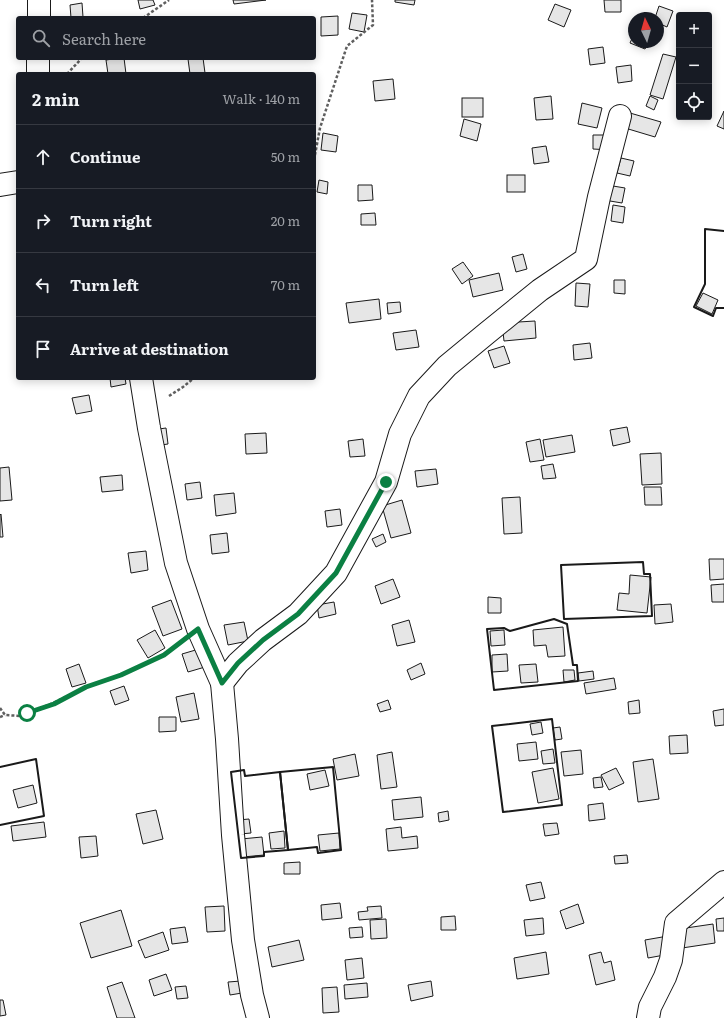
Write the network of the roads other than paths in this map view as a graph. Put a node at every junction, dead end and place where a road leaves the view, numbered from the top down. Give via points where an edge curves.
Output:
1 (39, 0) edge
2 (39, 16) edge
3 (38, 60) edge
4 (38, 72) edge
5 (620, 116) dead end
6 (16, 182) edge
7 (0, 185) edge
8 (141, 380) edge
9 (222, 683) junction
10 (724, 882) edge
11 (258, 1018) edge
12 (648, 1018) edge

1 - 2 street
3 - 4 street
5 - 9 street via 586,259 540,290 487,333 447,366 419,396 400,434 386,482 336,573 298,614 263,640 238,663
6 - 7 street
8 - 9 street via 176,563 198,629
9 - 11 street via 243,940
10 - 12 street via 676,923 665,977 650,1007

